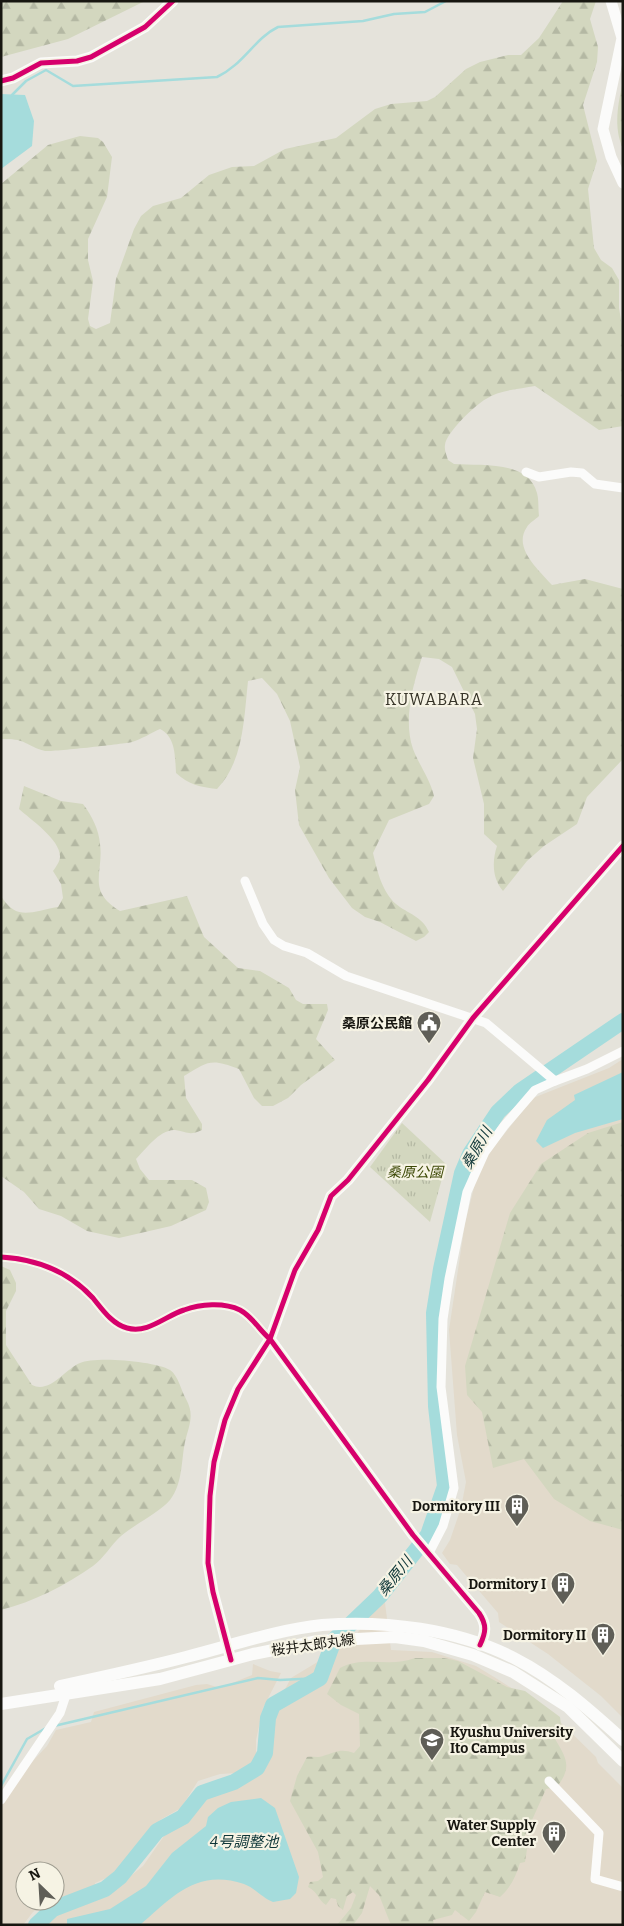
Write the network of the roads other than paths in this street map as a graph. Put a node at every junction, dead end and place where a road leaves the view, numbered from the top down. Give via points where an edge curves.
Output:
1 (173, 1) edge
2 (611, 1) edge
3 (1, 81) edge
4 (623, 183) edge
5 (526, 472) dead end
6 (623, 488) edge
7 (623, 846) edge
8 (245, 881) dead end
9 (473, 1018) junction
10 (623, 1051) edge
11 (553, 1079) junction
12 (1, 1257) edge
13 (270, 1339) junction
14 (427, 1551) junction
15 (480, 1645) junction
16 (227, 1646) junction
17 (231, 1660) junction
18 (68, 1689) junction
19 (1, 1698) edge
20 (1, 1704) edge
21 (623, 1740) edge
22 (623, 1761) edge
23 (550, 1781) dead end
24 (1, 1800) edge
25 (623, 1888) edge

1 - 3 street via 145,27 91,56 77,61 41,63
2 - 4 street via 622,38 603,129
5 - 6 street via 539,477 582,473 595,484
7 - 9 street
8 - 9 street via 263,924 274,940 307,953 346,976
9 - 11 street via 486,1023
9 - 13 street via 398,1119 331,1196 318,1230 295,1270
10 - 11 street
11 - 14 street via 535,1090 504,1126 485,1152 467,1192 443,1319 442,1395 454,1488 443,1526 433,1548
12 - 13 street via 35,1262 74,1280 124,1328 140,1329 183,1310 230,1306 248,1316
13 - 14 street
13 - 16 street via 238,1389 225,1420 214,1462 208,1564
14 - 15 street via 480,1613 486,1632
15 - 16 main road, 桜井太郎丸線 via 417,1628 374,1624 322,1625
15 - 21 main road, 桜井太郎丸線 via 513,1657 579,1699
16 - 17 street
16 - 18 main road, 桜井太郎丸線
17 - 18 main road, 桜井太郎丸線 via 160,1679
17 - 22 main road, 桜井太郎丸線 via 318,1642 395,1637 424,1641 473,1655 514,1672 568,1707
18 - 19 main road, 桜井太郎丸線
18 - 20 main road, 桜井太郎丸線
18 - 24 street via 60,1713
23 - 25 street via 599,1833 595,1879

